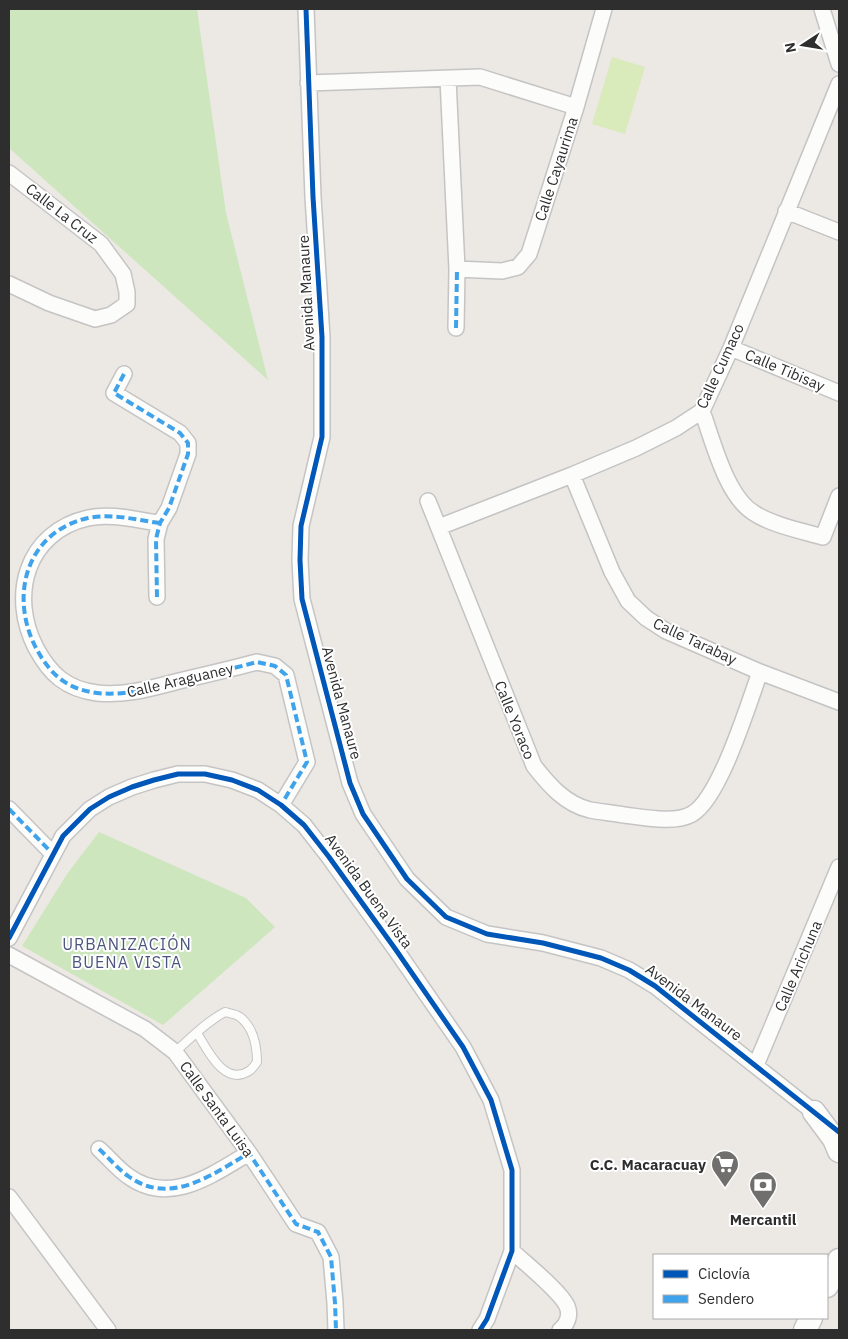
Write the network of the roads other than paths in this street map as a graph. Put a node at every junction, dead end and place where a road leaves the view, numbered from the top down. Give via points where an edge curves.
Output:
1 (306, 9) edge
2 (604, 9) edge
3 (822, 9) edge
4 (833, 26) edge
5 (839, 64) edge
6 (448, 80) junction
7 (308, 83) junction
8 (839, 84) edge
9 (576, 107) junction
10 (9, 173) edge
11 (786, 211) junction
12 (839, 232) edge
13 (457, 269) junction
14 (9, 284) edge
15 (456, 328) dead end
16 (731, 348) junction
17 (124, 374) dead end
18 (839, 393) edge
19 (702, 412) junction
20 (572, 475) junction
21 (839, 496) edge
22 (428, 501) dead end
23 (160, 523) junction
24 (439, 528) junction
25 (156, 597) dead end
26 (760, 672) junction
27 (839, 702) edge
28 (281, 805) junction
29 (9, 809) edge
30 (53, 854) junction
31 (839, 867) edge
32 (9, 938) edge
33 (9, 955) edge
34 (197, 1033) junction
35 (175, 1052) junction
36 (756, 1065) junction
37 (814, 1112) junction
38 (839, 1117) edge
39 (839, 1132) edge
40 (100, 1149) dead end
41 (839, 1151) edge
42 (249, 1153) junction
43 (9, 1197) edge
44 (512, 1251) junction
45 (839, 1260) edge
46 (828, 1284) edge
47 (811, 1319) edge
48 (108, 1330) edge
49 (336, 1330) edge
50 (480, 1330) edge
51 (560, 1330) edge
52 (805, 1330) edge

1 - 7 street, Avenida Manaure
2 - 9 street, Calle Cayaurima
3 - 4 street
4 - 5 street
6 - 7 street
6 - 9 street via 480,77
6 - 13 street
7 - 36 street, Avenida Manaure via 322,337 322,437 301,526 302,599 350,783 363,814 407,880 446,917 488,934 573,950 629,970 655,986
8 - 11 street, Calle Cumaco
9 - 13 street, Calle Cayaurima via 529,254 518,267 502,271
10 - 14 street, Calle La Cruz via 101,244 123,274 126,304 111,315 95,319
11 - 12 street
11 - 16 street, Calle Cumaco
13 - 15 street
16 - 18 street, Calle Tibisay
16 - 19 street, Calle Cumaco
17 - 23 street via 114,393 180,433 188,443 188,454 169,508
19 - 20 street, Calle Cumaco via 636,448
19 - 21 street via 733,490 753,513 823,537
20 - 24 street, Calle Cumaco
20 - 26 street, Calle Tarabay via 612,572 628,601 666,631
22 - 24 street, Calle Yoraco
23 - 25 street via 156,538
23 - 28 street, Calle Araguaney via 108,516 88,518 64,526 45,542 31,560 25,582 23,610 29,634 56,677 75,688 95,693 120,694 143,690 256,662 275,666 286,675 307,762
24 - 26 street, Calle Yoraco via 534,766 563,797 589,810 676,818 691,815 701,807 721,777
26 - 27 street, Calle Tarabay
28 - 30 street, Avenida Buena Vista via 258,790 232,780 205,774 178,774 132,786 90,809 63,836
28 - 44 street, Avenida Buena Vista via 304,825 396,950 463,1047 491,1100 512,1170
29 - 30 street
30 - 32 street, Avenida Buena Vista
31 - 36 street, Calle Arichuna
33 - 35 street, Calle Santa Luisa via 146,1029
34 - 34 lane via 225,1012 239,1016 250,1029 258,1062 249,1071 237,1074 224,1071
34 - 35 lane
35 - 42 street, Calle Santa Luisa
36 - 37 street, Avenida Manaure
37 - 38 street
37 - 39 street, Avenida Manaure
37 - 41 street
40 - 42 street via 128,1176 143,1185 159,1188 176,1188 198,1182
42 - 49 street, Calle Santa Luisa via 296,1224 318,1232 331,1257
43 - 48 street
44 - 50 street, Avenida Buena Vista
44 - 51 street via 562,1298 568,1308 568,1319
45 - 46 street
47 - 52 street

